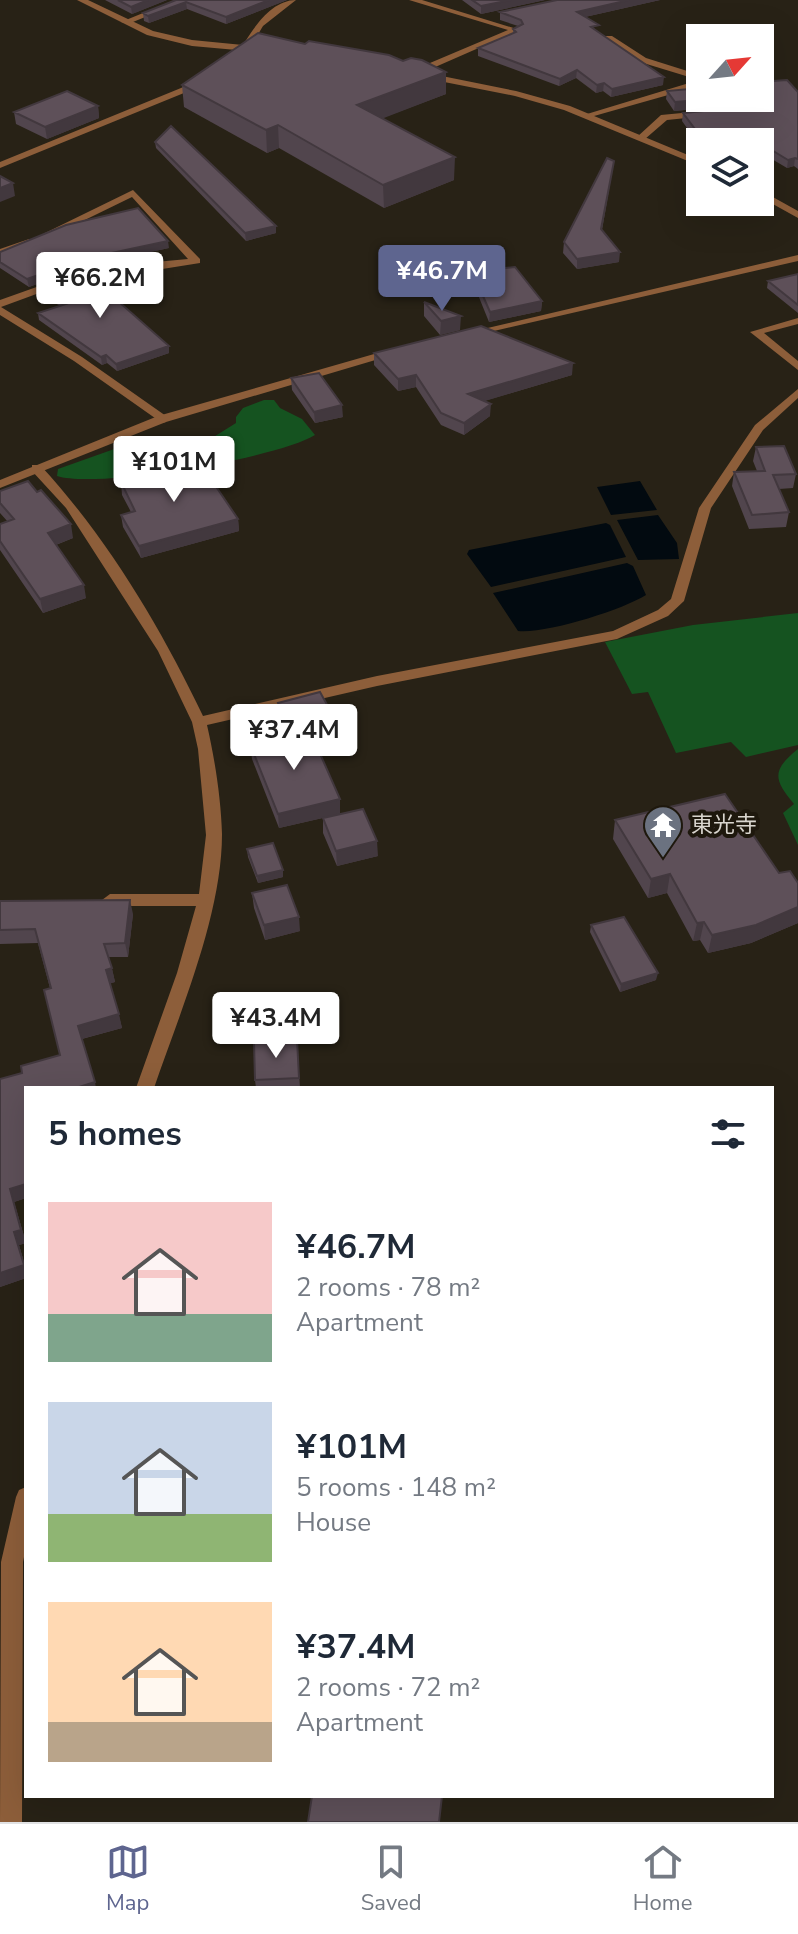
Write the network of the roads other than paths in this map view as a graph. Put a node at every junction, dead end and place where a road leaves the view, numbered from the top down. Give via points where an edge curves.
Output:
1 (81, 0) edge
2 (183, 0) edge
3 (413, 0) edge
4 (287, 1) edge
5 (497, 14) edge
6 (482, 18) junction
7 (125, 22) junction
8 (609, 38) edge
9 (268, 50) edge
10 (244, 52) junction
11 (398, 70) edge
12 (413, 73) junction
13 (686, 75) edge
14 (217, 76) edge
15 (686, 85) edge
16 (718, 112) edge
17 (590, 116) junction
18 (642, 137) junction
19 (686, 157) edge
20 (0, 165) edge
21 (774, 201) edge
22 (798, 215) edge
23 (0, 252) edge
24 (798, 258) edge
25 (0, 304) edge
26 (0, 310) edge
27 (798, 321) edge
28 (457, 337) edge
29 (413, 347) edge
30 (798, 367) edge
31 (798, 392) edge
32 (162, 419) junction
33 (36, 468) junction
34 (0, 484) edge
35 (199, 722) junction
36 (206, 900) junction
37 (95, 901) edge
38 (146, 1086) edge
39 (24, 1506) edge
40 (10, 1822) edge

1 - 7 street
2 - 7 street
3 - 6 street
4 - 10 street via 260,24
5 - 6 street
6 - 12 street via 516,30
7 - 10 street via 181,41
8 - 13 street via 643,60
9 - 10 street
11 - 12 street
12 - 17 street
14 - 20 street
15 - 17 street
16 - 18 street via 664,117
17 - 18 street
18 - 19 street
21 - 22 street
23 - 25 street via 133,193 196,261 90,271
24 - 28 street
26 - 32 street
27 - 30 street via 756,332
29 - 32 street
31 - 35 street via 759,428 705,508 677,601 645,623 617,635
32 - 33 street
33 - 34 street
33 - 35 street via 71,506 165,651
35 - 36 street via 214,835
36 - 37 street
36 - 38 street
39 - 40 street via 12,1562

